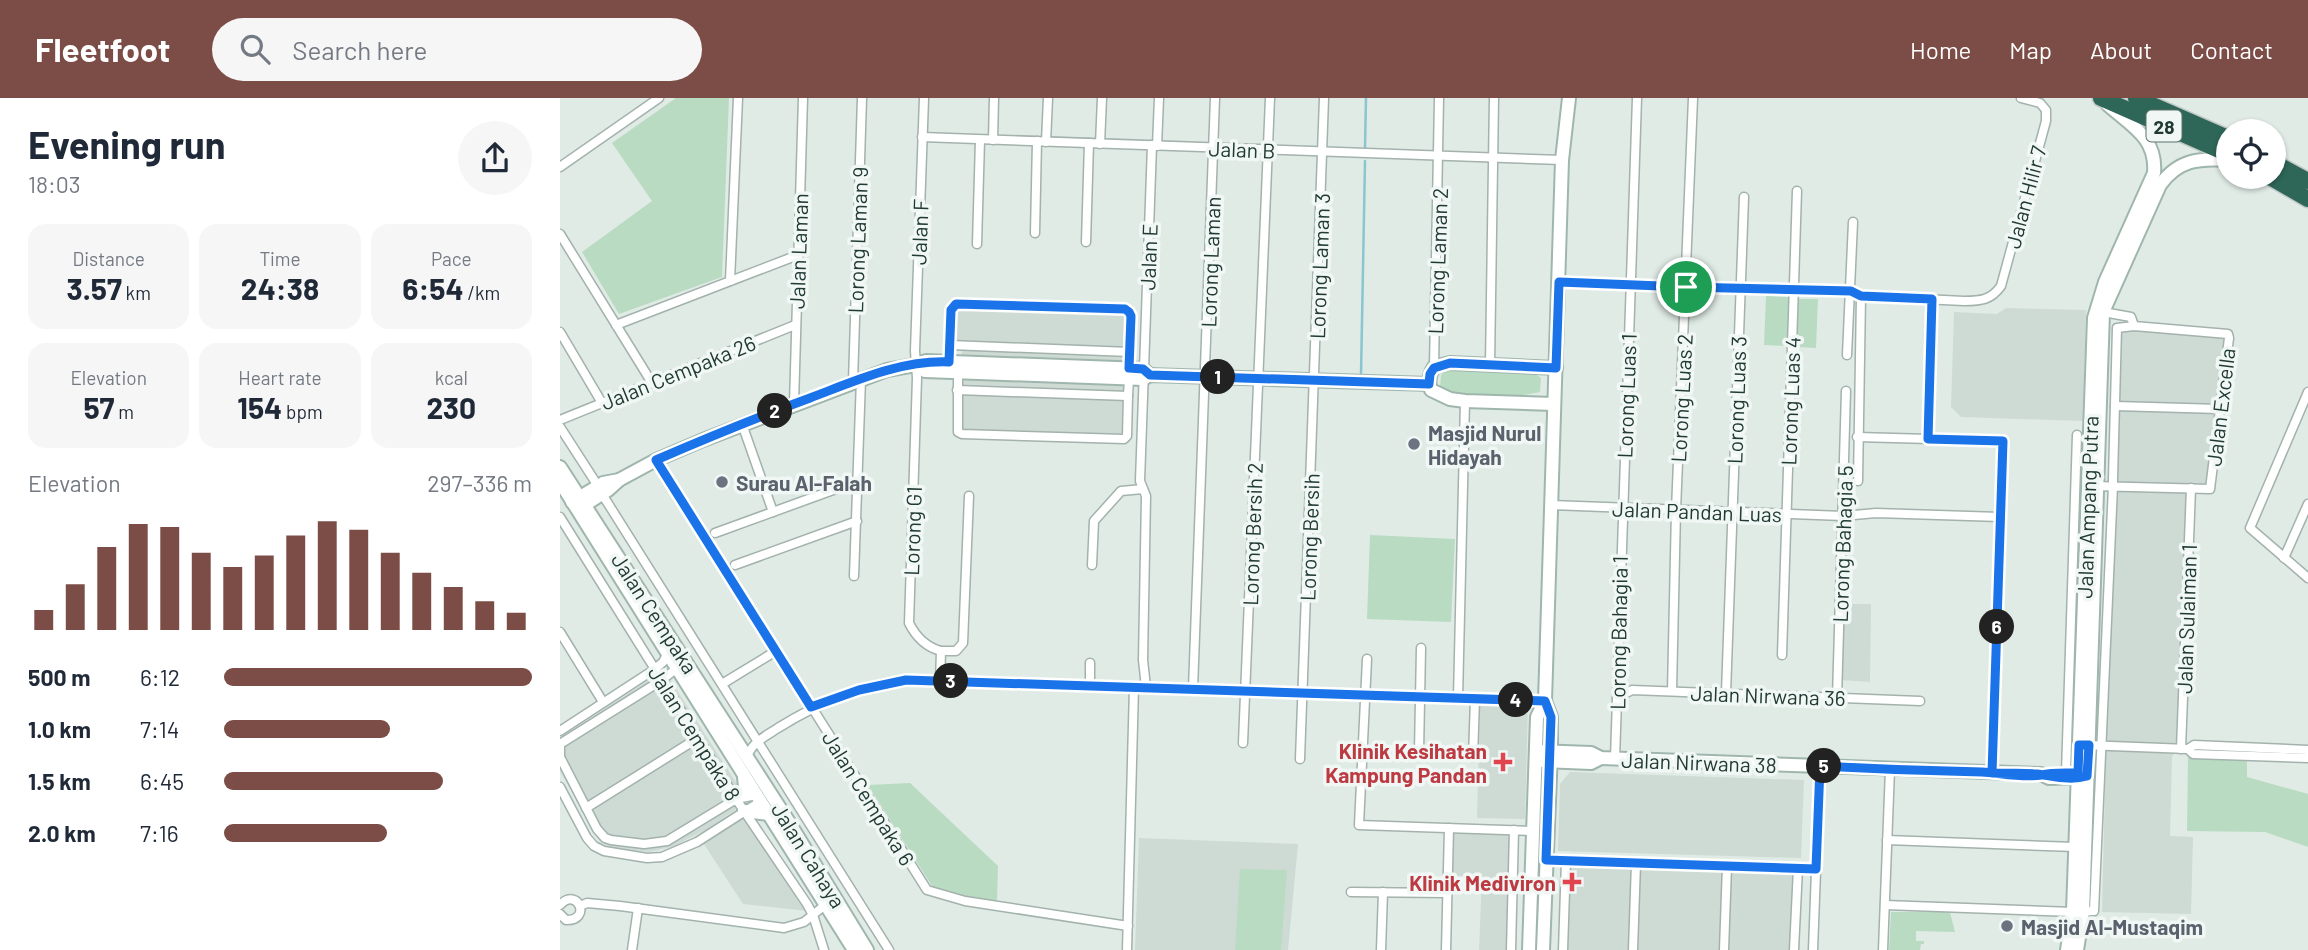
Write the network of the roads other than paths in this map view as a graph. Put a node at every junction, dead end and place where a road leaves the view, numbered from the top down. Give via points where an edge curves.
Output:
1 (659, 98) edge
2 (738, 98) edge
3 (803, 98) edge
4 (862, 98) edge
5 (924, 98) edge
6 (994, 98) edge
7 (1048, 98) edge
8 (1102, 98) edge
9 (1159, 98) edge
10 (1215, 98) edge
11 (1270, 98) edge
12 (1324, 98) edge
13 (1439, 98) edge
14 (1494, 98) edge
15 (1569, 98) edge
16 (1637, 98) edge
17 (1693, 98) edge
18 (2021, 98) edge
19 (2100, 98) edge
20 (2136, 98) edge
21 (2216, 133) edge
22 (922, 138) junction
23 (980, 139) junction
24 (993, 140) junction
25 (1042, 142) junction
26 (1090, 143) junction
27 (1100, 144) junction
28 (1154, 146) junction
29 (1214, 148) junction
30 (1268, 149) junction
31 (2216, 149) edge
32 (1322, 151) junction
33 (1440, 155) junction
34 (1494, 158) junction
35 (1562, 160) junction
36 (2216, 160) edge
37 (560, 167) edge
38 (2286, 169) edge
39 (2308, 181) edge
40 (2286, 187) edge
41 (1797, 191) dead end
42 (1744, 197) dead end
43 (2308, 200) edge
44 (1853, 222) dead end
45 (1035, 233) dead end
46 (560, 234) edge
47 (1086, 242) dead end
48 (977, 244) dead end
49 (797, 255) junction
50 (730, 281) junction
51 (1559, 282) junction
52 (1630, 284) junction
53 (1686, 287) junction
54 (1741, 288) junction
55 (1794, 289) junction
56 (1851, 291) junction
57 (1861, 296) junction
58 (1932, 299) junction
59 (2103, 312) junction
60 (616, 325) junction
61 (795, 325) junction
62 (2134, 326) junction
63 (560, 332) edge
64 (950, 345) junction
65 (1130, 352) junction
66 (1847, 355) dead end
67 (949, 362) junction
68 (915, 365) junction
69 (1490, 365) junction
70 (1434, 368) junction
71 (1556, 368) junction
72 (958, 373) junction
73 (1129, 373) junction
74 (1145, 374) junction
75 (1206, 376) junction
76 (1259, 378) junction
77 (1315, 380) junction
78 (857, 381) junction
79 (652, 383) junction
80 (1429, 384) junction
81 (957, 390) junction
82 (1846, 391) dead end
83 (2308, 392) edge
84 (1128, 396) junction
85 (1465, 401) junction
86 (602, 403) junction
87 (794, 404) junction
88 (1554, 404) junction
89 (2115, 406) junction
90 (2220, 410) junction
91 (560, 420) edge
92 (742, 424) junction
93 (560, 427) edge
94 (2077, 435) dead end
95 (1857, 437) junction
96 (1928, 439) junction
97 (656, 460) junction
98 (560, 467) edge
99 (858, 481) junction
100 (1858, 481) dead end
101 (560, 482) edge
102 (2093, 486) junction
103 (2113, 486) junction
104 (2191, 488) junction
105 (1143, 489) junction
106 (600, 492) junction
107 (969, 496) dead end
108 (579, 504) junction
109 (2308, 504) edge
110 (1551, 505) junction
111 (1622, 508) junction
112 (1676, 510) junction
113 (773, 512) junction
114 (1732, 512) junction
115 (1785, 514) junction
116 (1843, 516) junction
117 (560, 517) edge
118 (2000, 517) junction
119 (857, 521) junction
120 (596, 522) junction
121 (715, 533) dead end
122 (2284, 558) junction
123 (735, 565) dead end
124 (1092, 565) dead end
125 (855, 576) dead end
126 (2308, 578) edge
127 (560, 632) edge
128 (1421, 649) dead end
129 (776, 651) junction
130 (941, 651) junction
131 (668, 653) junction
132 (1782, 655) dead end
133 (1367, 659) dead end
134 (1090, 663) dead end
135 (677, 667) junction
136 (655, 669) junction
137 (662, 680) junction
138 (940, 681) junction
139 (722, 684) junction
140 (1090, 685) junction
141 (1134, 687) junction
142 (1146, 687) junction
143 (1193, 689) junction
144 (1245, 691) junction
145 (1672, 691) junction
146 (1303, 693) junction
147 (1726, 694) junction
148 (1365, 695) junction
149 (1420, 697) junction
150 (1458, 698) junction
151 (1617, 698) junction
152 (1837, 698) junction
153 (1475, 699) junction
154 (1545, 701) junction
155 (603, 702) junction
156 (1920, 702) dead end
157 (811, 707) junction
158 (560, 731) edge
159 (698, 738) junction
160 (737, 742) junction
161 (755, 743) junction
162 (1243, 743) dead end
163 (2090, 745) junction
164 (2184, 749) junction
165 (2308, 750) edge
166 (1419, 752) dead end
167 (1536, 756) junction
168 (1473, 757) dead end
169 (2308, 758) edge
170 (748, 759) junction
171 (1300, 759) dead end
172 (1615, 759) junction
173 (1556, 760) junction
174 (1820, 766) junction
175 (1891, 769) junction
176 (743, 773) junction
177 (1992, 773) junction
178 (2077, 775) junction
179 (560, 787) edge
180 (760, 798) junction
181 (736, 799) junction
182 (586, 808) junction
183 (744, 811) junction
184 (769, 814) junction
185 (785, 816) junction
186 (1449, 828) junction
187 (1514, 830) junction
188 (1534, 831) junction
189 (1887, 839) junction
190 (2075, 847) junction
191 (1546, 860) junction
192 (1566, 861) junction
193 (1636, 863) junction
194 (1727, 866) junction
195 (1798, 868) junction
196 (1816, 869) junction
197 (1351, 892) dead end
198 (1383, 892) junction
199 (1447, 893) junction
200 (560, 905) edge
201 (825, 905) junction
202 (1885, 905) junction
203 (580, 906) junction
204 (638, 908) junction
205 (2078, 912) junction
206 (560, 914) edge
207 (813, 915) junction
208 (1128, 926) junction
209 (632, 950) edge
210 (824, 950) edge
211 (854, 950) edge
212 (867, 950) edge
213 (888, 950) edge
214 (1127, 950) edge
215 (1381, 950) edge
216 (1446, 950) edge
217 (1511, 950) edge
218 (1529, 950) edge
219 (1543, 950) edge
220 (1563, 950) edge
221 (1633, 950) edge
222 (1724, 950) edge
223 (1794, 950) edge
224 (1813, 950) edge
225 (1883, 950) edge
226 (2067, 950) edge
227 (2077, 950) edge

1 - 37 street
2 - 50 street
3 - 49 street, Jalan Laman
4 - 78 street, Lorong Laman 9
5 - 22 street, Jalan F
6 - 24 street
7 - 25 street
8 - 27 street
9 - 28 street, Jalan E
10 - 29 street, Lorong Laman
11 - 30 street
12 - 32 street, Lorong Laman 3
13 - 33 street, Lorong Laman 2
14 - 34 street
15 - 35 street
16 - 52 street, Lorong Luas 1
17 - 53 street, Lorong Luas 2
18 - 58 street, Jalan Hilir 7 via 2040,103 2046,121 2001,286 1993,297 1980,301
19 - 31 highway, 28
19 - 102 street, Jalan Ampang Putra via 2148,141 2155,163 2094,318
20 - 21 highway, 28
22 - 23 street, Jalan B
22 - 68 street, Jalan F
23 - 24 street, Jalan B
23 - 48 street
24 - 25 street, Jalan B
25 - 26 street, Jalan B
25 - 45 street
26 - 27 street, Jalan B
26 - 47 street
27 - 28 street, Jalan B
28 - 29 street, Jalan B
28 - 74 street, Jalan E
29 - 30 street, Jalan B
29 - 75 street, Lorong Laman
30 - 32 street, Jalan B
30 - 76 street
32 - 33 street, Jalan B
32 - 77 street, Lorong Laman 3
33 - 34 street, Jalan B
33 - 70 street, Lorong Laman 2
34 - 35 street, Jalan B
34 - 69 street
35 - 51 street
36 - 59 street, Jalan Ampang Putra via 2185,162 2166,176
38 - 39 highway
40 - 43 highway
41 - 55 street, Lorong Luas 4
42 - 54 street, Lorong Luas 3
44 - 56 street
46 - 60 street
49 - 50 street
49 - 61 street, Jalan Laman
50 - 60 street
51 - 52 street
51 - 71 street
52 - 53 street
52 - 111 street, Lorong Luas 1
53 - 54 street
53 - 112 street, Lorong Luas 2
54 - 55 street
54 - 114 street, Lorong Luas 3
55 - 56 street
55 - 115 street, Lorong Luas 4
56 - 57 street
56 - 66 street
57 - 58 street
57 - 95 street
58 - 96 street
59 - 62 street, Jalan Excella via 2131,317
59 - 102 street, Jalan Ampang Putra
60 - 79 street
61 - 79 street, Jalan Cempaka 26
61 - 87 street, Jalan Laman
62 - 89 street via 2117,328
62 - 90 street, Jalan Excella via 2228,334
63 - 86 street
64 - 65 street
64 - 65 street via 951,310 956,304 1125,309 1131,316
64 - 67 street
65 - 73 street
67 - 68 street
67 - 72 street
67 - 73 street
68 - 72 street via 925,371
68 - 78 street
68 - 130 street, Lorong G1 via 909,622 924,643
69 - 70 street via 1450,363
69 - 71 street
70 - 80 street
71 - 88 street
72 - 73 street
72 - 81 street
73 - 74 street
73 - 84 street
74 - 75 street
74 - 105 street
75 - 76 street
75 - 143 street, Lorong Laman
76 - 77 street
76 - 144 street, Lorong Bersih 2
77 - 80 street
77 - 146 street, Lorong Bersih
78 - 87 street
78 - 99 street, Lorong Laman 9
79 - 86 street, Jalan Cempaka 26
80 - 85 street via 1437,395
81 - 84 street
81 - 84 street via 958,432 1032,436 1124,439
82 - 116 street, Lorong Bahagia 5
83 - 122 street via 2250,528
85 - 88 street
85 - 150 street
86 - 91 street, Jalan Cempaka 26
87 - 92 street
88 - 110 street
89 - 90 street
89 - 103 street
90 - 104 street, Jalan Excella via 2210,489
92 - 97 street
92 - 113 street
93 - 106 street
94 - 178 street via 2067,752
95 - 96 street
95 - 100 street
96 - 118 street via 2003,441
97 - 106 street
97 - 129 street, Jalan Cempaka 6
98 - 108 street, Jalan Cempaka
99 - 113 street
99 - 119 street, Lorong Laman 9
101 - 108 street, Jalan Cempaka
102 - 103 street, Jalan Excella
102 - 163 street, Jalan Ampang Putra
103 - 104 street, Jalan Excella
103 - 163 street
104 - 164 street, Jalan Sulaiman 1
105 - 124 street via 1121,491 1097,517
105 - 142 street
106 - 108 street
106 - 120 street
106 - 139 street
107 - 130 street via 963,643 956,651
108 - 120 street, Jalan Cempaka
108 - 131 street, Jalan Cempaka
109 - 122 street
110 - 111 street, Jalan Pandan Luas
110 - 154 street
111 - 112 street, Jalan Pandan Luas
111 - 151 street, Lorong Bahagia 1
112 - 114 street, Jalan Pandan Luas
112 - 145 street, Lorong Luas 2
113 - 121 street
114 - 115 street, Jalan Pandan Luas
114 - 147 street, Lorong Luas 3
115 - 116 street, Jalan Pandan Luas
115 - 132 street, Lorong Luas 4
116 - 118 street, Jalan Pandan Luas
116 - 152 street, Lorong Bahagia 5
117 - 136 street, Jalan Cempaka 8
118 - 177 street
119 - 123 street
119 - 125 street, Lorong Laman 9
120 - 160 street, Jalan Cempaka
122 - 126 street
127 - 155 street
128 - 149 street
129 - 139 street
129 - 157 street, Jalan Cempaka 6
130 - 138 street
131 - 135 street, Jalan Cempaka
131 - 136 street
133 - 148 street
134 - 140 street
135 - 137 street
135 - 176 street, Jalan Cempaka
136 - 137 street, Jalan Cempaka 8
136 - 155 street
137 - 159 street, Jalan Cempaka 8
137 - 182 street via 560,744 560,757
138 - 140 street
138 - 157 street via 885,683
139 - 161 street
140 - 141 street
141 - 142 street
141 - 208 street
142 - 143 street
143 - 144 street
144 - 146 street
144 - 162 street, Lorong Bersih 2
145 - 147 street, Jalan Nirwana 36
145 - 151 street, Jalan Nirwana 36 via 1632,690
146 - 148 street
146 - 171 street, Lorong Bersih
147 - 152 street, Jalan Nirwana 36
148 - 149 street
148 - 186 street via 1359,825
149 - 150 street
149 - 166 street
150 - 153 street
151 - 172 street, Lorong Bahagia 1
152 - 156 street, Jalan Nirwana 36
153 - 154 street
153 - 168 street
154 - 167 street via 1537,716
154 - 173 street
155 - 158 street
157 - 161 street
157 - 208 street, Jalan Cempaka 6 via 927,890 965,901
159 - 181 street, Jalan Cempaka 8
159 - 182 street
160 - 161 street
160 - 170 street, Jalan Cempaka
161 - 170 street
161 - 213 street
163 - 164 street
163 - 178 street, Jalan Ampang Putra
163 - 205 street via 2096,906 2094,911
164 - 165 street via 2194,745
164 - 169 street via 2193,754
167 - 173 street, Jalan Nirwana 38
167 - 188 street
170 - 180 street
170 - 185 street, Jalan Cahaya
172 - 173 street, Jalan Nirwana 38 via 1591,763
172 - 174 street, Jalan Nirwana 38
173 - 191 street
174 - 175 street, Jalan Nirwana 38
174 - 196 street
175 - 177 street, Jalan Nirwana 38
175 - 189 street
176 - 180 street, Jalan Cahaya
176 - 181 street via 745,788
177 - 178 street, Jalan Nirwana 38 via 2049,778
178 - 190 street, Jalan Ampang Putra
178 - 205 street, Jalan Ampang Putra
179 - 183 street via 594,846 647,858 662,857 697,842
180 - 181 street
180 - 183 street
180 - 184 street, Jalan Cahaya
180 - 185 street
181 - 182 street via 673,838 652,844 605,838
181 - 183 street, Jalan Cempaka 8
183 - 184 street
183 - 207 street, Jalan Cempaka 8
184 - 201 street, Jalan Cahaya
185 - 212 street, Jalan Cahaya
186 - 187 street
186 - 199 street
187 - 188 street
187 - 217 street
188 - 218 street
189 - 190 street
189 - 202 street
190 - 205 street, Jalan Ampang Putra
191 - 192 street
191 - 219 street
192 - 193 street
192 - 220 street
193 - 194 street
193 - 221 street
194 - 195 street
194 - 222 street
195 - 196 street
195 - 223 street
196 - 224 street
197 - 198 street
198 - 199 street
198 - 215 street
199 - 216 street
200 - 203 street via 569,899
201 - 207 street
201 - 211 street, Jalan Cahaya
202 - 205 street
202 - 225 street
203 - 204 street
203 - 206 street via 573,920
204 - 207 street via 784,928
204 - 209 street
205 - 226 street, Jalan Ampang Putra
205 - 227 street, Jalan Ampang Putra
207 - 210 street, Jalan Cempaka 8
208 - 214 street

